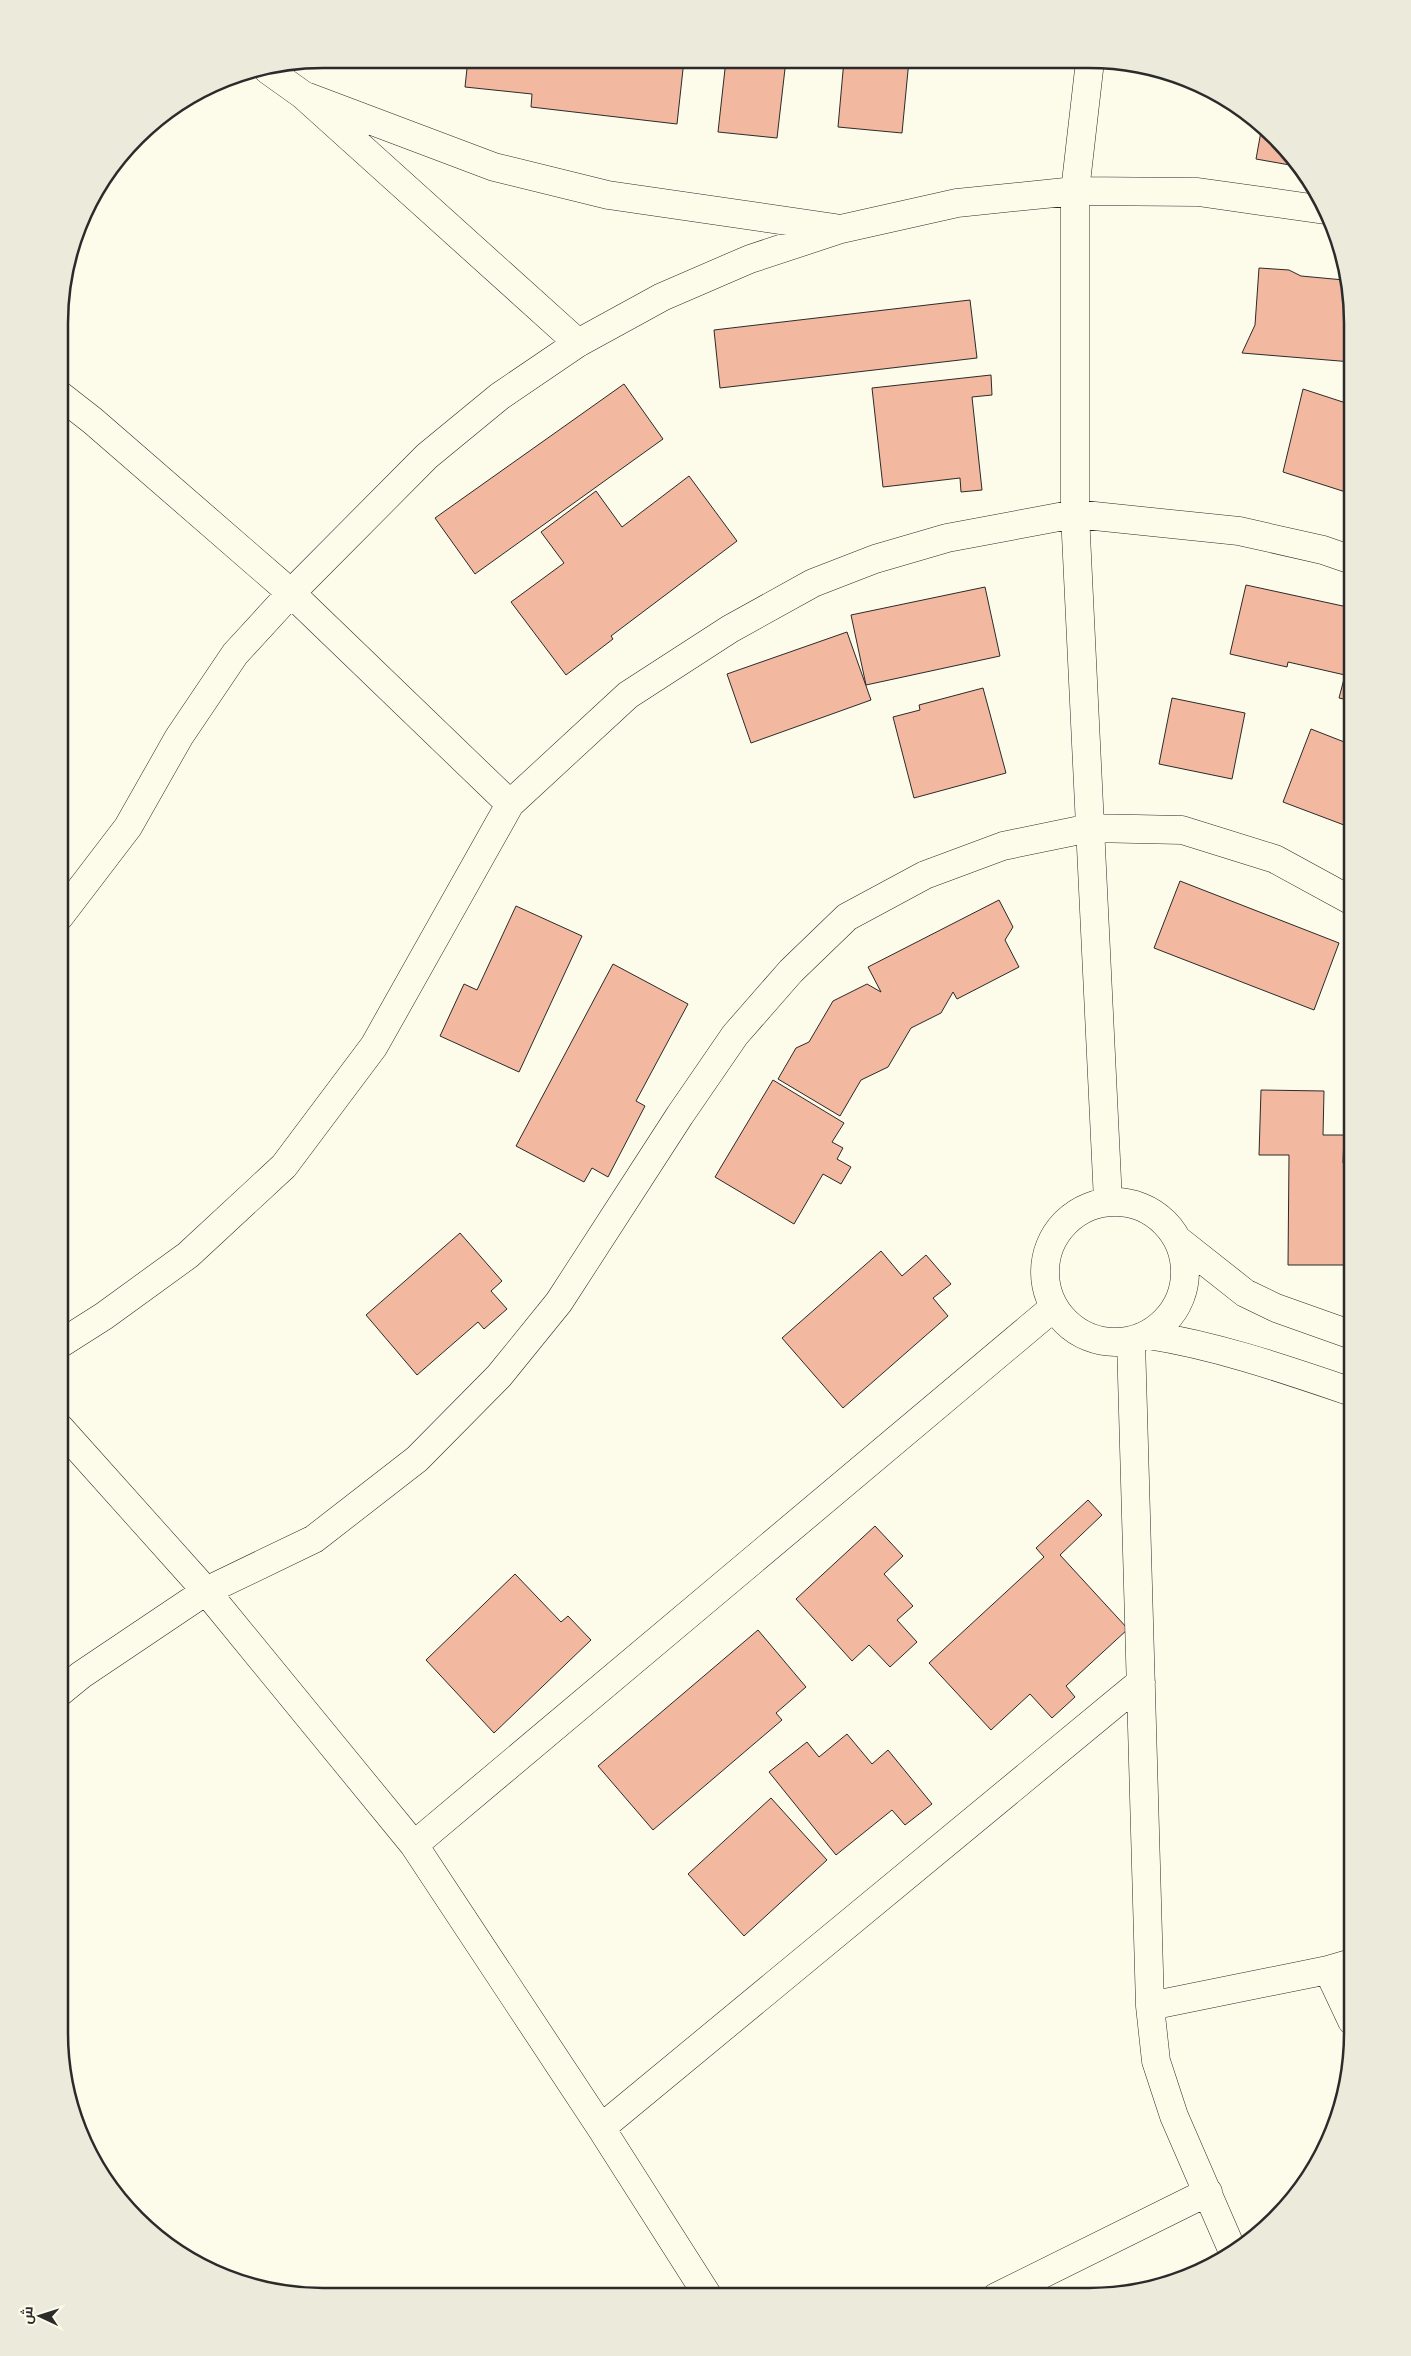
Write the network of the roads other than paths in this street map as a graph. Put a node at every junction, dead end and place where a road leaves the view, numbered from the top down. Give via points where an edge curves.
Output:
1 (1089, 67) edge
2 (271, 72) edge
3 (303, 95) junction
4 (1075, 191) junction
5 (1316, 209) edge
6 (841, 229) junction
7 (578, 343) junction
8 (67, 401) edge
9 (1074, 514) junction
10 (1344, 557) edge
11 (291, 592) junction
12 (510, 804) junction
13 (1090, 828) junction
14 (1344, 897) edge
15 (67, 903) edge
16 (1108, 1201) junction
17 (1178, 1240) junction
18 (1053, 1308) junction
19 (1344, 1332) edge
20 (1139, 1338) junction
21 (67, 1340) edge
22 (1344, 1389) edge
23 (67, 1436) edge
24 (206, 1591) junction
25 (1141, 1682) junction
26 (67, 1687) edge
27 (414, 1845) junction
28 (1340, 1966) edge
29 (1344, 1984) edge
30 (1150, 2006) junction
31 (601, 2128) junction
32 (1208, 2192) junction
33 (1230, 2245) edge
34 (703, 2288) edge
35 (1014, 2288) edge

1 - 4 street
2 - 3 street
3 - 6 street via 494,167 608,195
3 - 7 street
4 - 5 street via 1198,192
4 - 6 street via 957,203
4 - 9 street
6 - 7 street via 750,259 662,297
7 - 11 street via 500,396 427,456
8 - 11 street
9 - 10 street via 1239,531
9 - 12 street via 947,538 875,559 813,583 730,629 628,695
9 - 13 street
11 - 12 street
11 - 15 street via 235,654 179,737 128,827
12 - 21 street via 374,1046 284,1166 188,1255
13 - 14 street via 1182,830 1275,859
13 - 16 street
13 - 24 street via 1003,846 924,875 847,917 791,971 735,1035 560,1302 499,1376 416,1459 314,1539
16 - 17 street via 1131,1203 1150,1210
16 - 18 street via 1088,1206 1067,1219 1052,1238 1045,1261 1045,1285
17 - 19 street via 1245,1293 1276,1308
17 - 20 street via 1184,1260 1184,1284 1178,1304 1163,1324
18 - 20 street via 1074,1330 1100,1342
18 - 27 street
20 - 22 street via 1232,1353
20 - 25 street
23 - 24 street
24 - 26 street
24 - 27 street
25 - 30 street
25 - 31 street
27 - 31 street
28 - 29 street
28 - 30 street
30 - 32 street via 1156,2061 1174,2116
31 - 34 street
32 - 33 street
32 - 35 street

